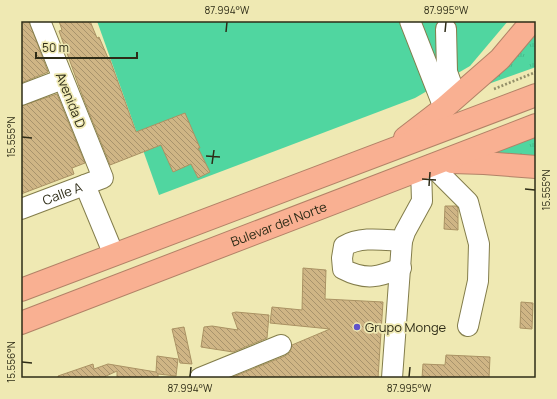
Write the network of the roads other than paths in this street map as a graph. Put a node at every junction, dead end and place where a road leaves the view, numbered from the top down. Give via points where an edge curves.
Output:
1 (40, 21) edge
2 (410, 21) edge
3 (532, 21) edge
4 (446, 29) dead end
5 (62, 79) junction
6 (21, 95) edge
7 (536, 95) edge
8 (450, 103) junction
9 (536, 125) edge
10 (385, 153) junction
11 (431, 165) junction
12 (536, 167) edge
13 (94, 181) junction
14 (21, 209) edge
15 (402, 241) junction
16 (114, 255) junction
17 (401, 268) junction
18 (21, 290) edge
19 (21, 322) edge
20 (468, 326) dead end
21 (281, 345) dead end
22 (200, 378) edge
23 (392, 378) edge

1 - 5 street, Avenida D
2 - 8 street
3 - 8 highway via 500,59
4 - 8 street
5 - 6 street
5 - 13 street, Avenida D
7 - 10 highway
8 - 10 highway
9 - 11 highway, Bulevar del Norte
10 - 16 highway
11 - 12 highway via 484,163
11 - 15 street via 422,201
11 - 19 highway, Bulevar del Norte
11 - 20 street via 468,202 479,244 478,281
13 - 14 street, Calle A
13 - 16 street, Avenida D
15 - 17 street
15 - 17 street via 353,241 344,246 342,258 344,269 365,277 382,276
16 - 18 highway
17 - 23 street
21 - 22 street

